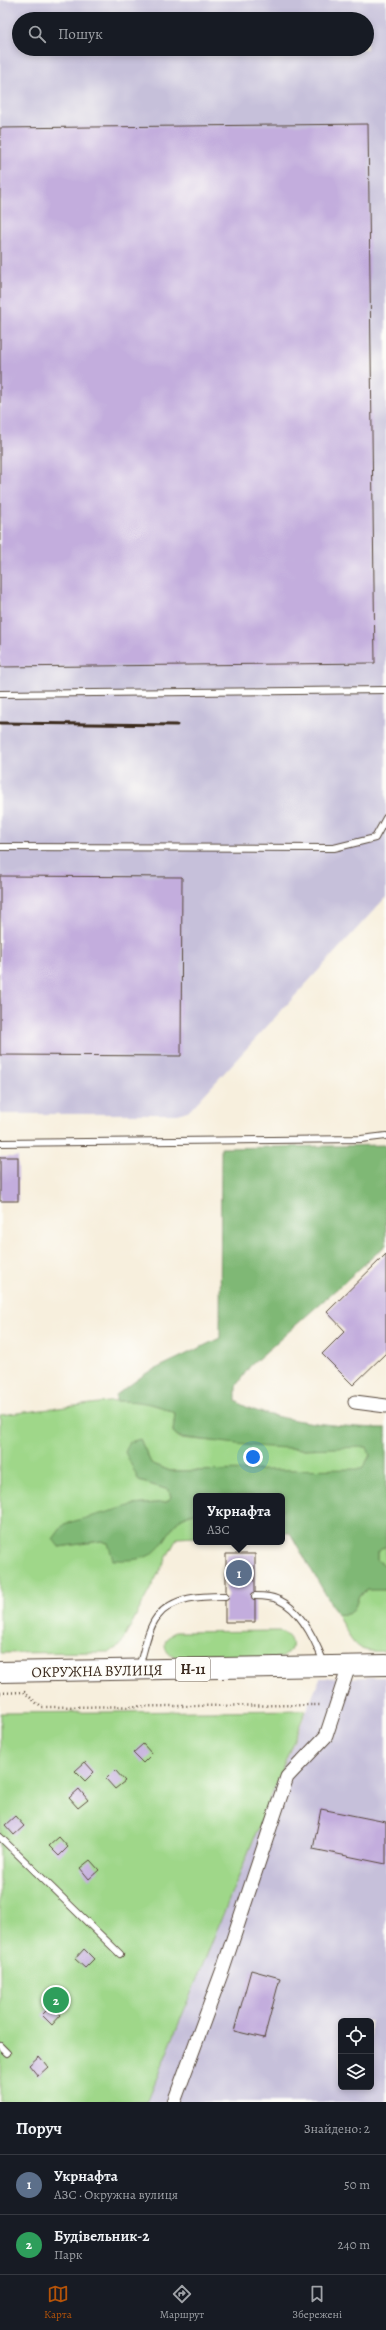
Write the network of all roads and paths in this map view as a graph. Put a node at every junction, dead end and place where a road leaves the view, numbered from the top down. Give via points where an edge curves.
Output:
1 (386, 690) edge
2 (0, 694) edge
3 (386, 818) edge
4 (0, 847) edge
5 (386, 1136) edge
6 (0, 1143) edge
7 (355, 1402) dead end
8 (386, 1406) edge
9 (226, 1596) dead end
10 (255, 1596) dead end
11 (386, 1665) edge
12 (325, 1666) junction
13 (349, 1666) junction
14 (138, 1670) junction
15 (0, 1672) edge
16 (0, 1692) edge
17 (336, 1705) junction
18 (0, 1837) edge
19 (120, 1954) dead end
20 (0, 2046) edge
21 (7, 2053) dead end
22 (174, 2102) edge

1 - 2 lane
3 - 4 lane via 375,838 334,848
5 - 6 lane via 361,1139
7 - 8 street
9 - 14 lane via 182,1599 156,1617
10 - 12 lane via 280,1600 291,1609 319,1649
11 - 13 main road, ОКРУЖНА ВУЛИЦЯ / Н-11
12 - 13 main road, ОКРУЖНА ВУЛИЦЯ / Н-11
12 - 14 main road, ОКРУЖНА ВУЛИЦЯ / Н-11
13 - 17 street
14 - 15 main road, ОКРУЖНА ВУЛИЦЯ / Н-11
16 - 17 path via 24,1692 41,1707
17 - 22 street via 326,1736 287,1777 223,1969
18 - 19 lane
20 - 21 lane

